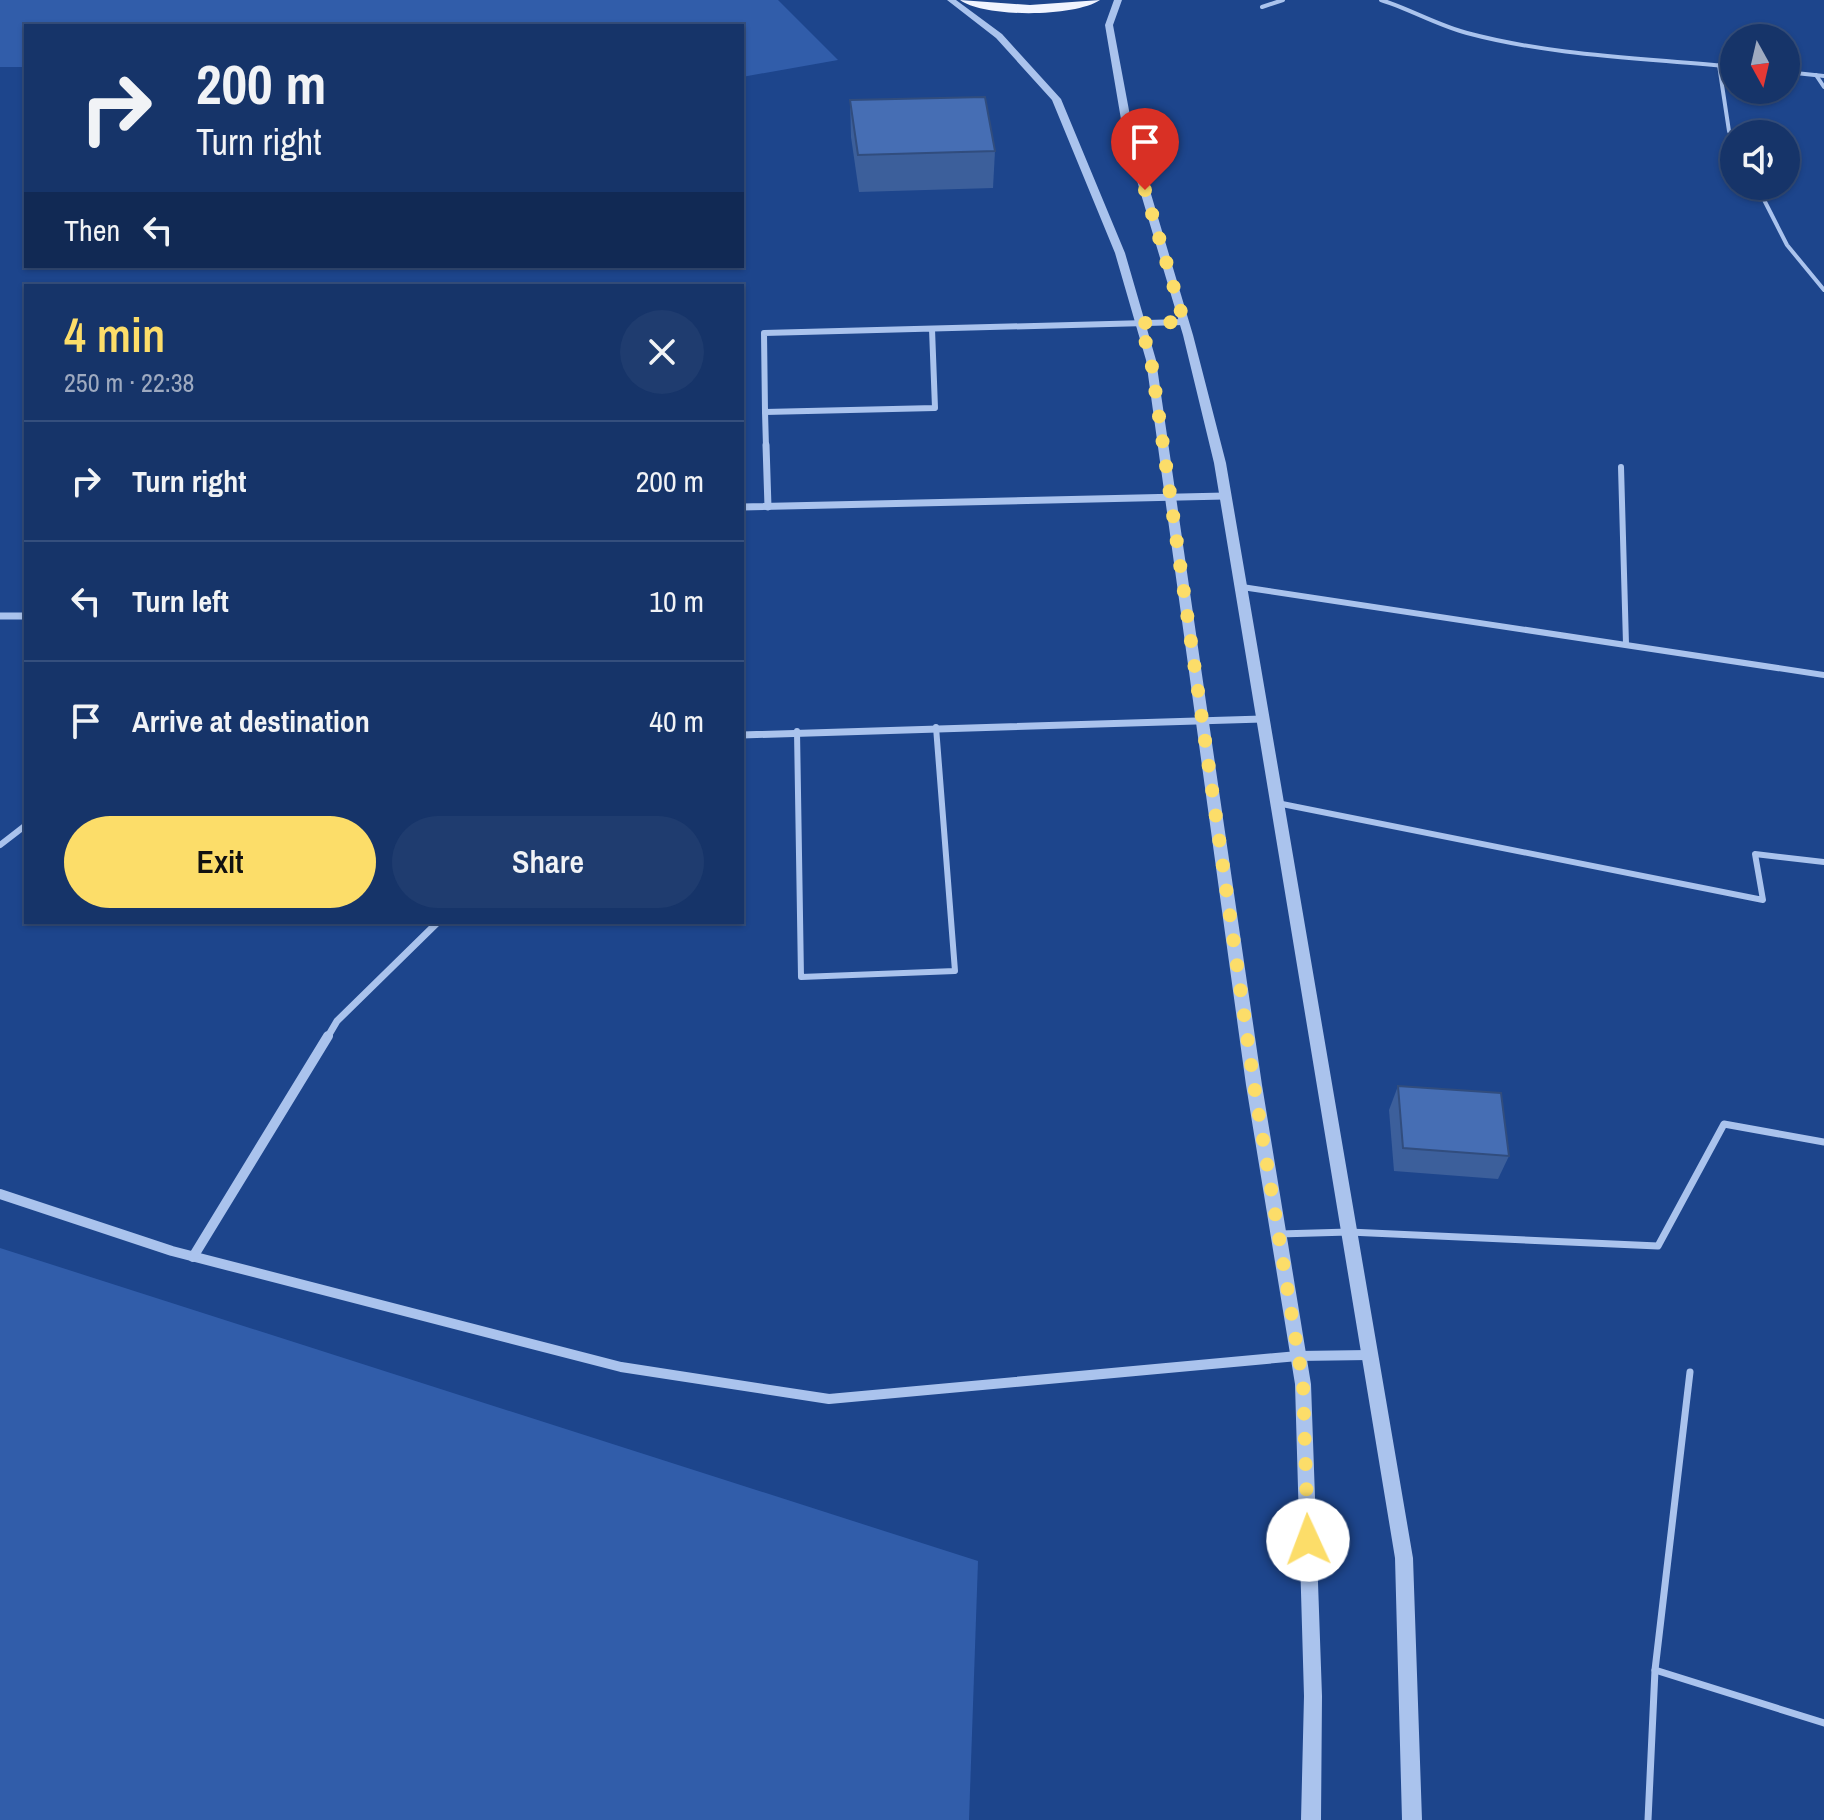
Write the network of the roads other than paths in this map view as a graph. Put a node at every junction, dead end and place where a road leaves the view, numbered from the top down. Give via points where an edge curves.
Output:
1 (951, 0) edge
2 (966, 0) edge
3 (1094, 0) edge
4 (1118, 0) edge
5 (1283, 0) edge
6 (1381, 0) edge
7 (1262, 7) dead end
8 (1719, 65) joint
9 (1800, 73) edge
10 (1816, 75) junction
11 (1824, 76) edge
12 (1824, 87) edge
13 (1727, 120) edge
14 (1764, 200) edge
15 (1824, 290) edge
16 (1184, 322) junction
17 (1140, 323) junction
18 (932, 329) junction
19 (765, 412) junction
20 (1621, 467) dead end
21 (1225, 496) junction
22 (1170, 499) junction
23 (744, 507) edge
24 (768, 507) junction
25 (1240, 587) junction
26 (0, 616) edge
27 (24, 616) edge
28 (1626, 644) junction
29 (1824, 675) edge
30 (1262, 719) junction
31 (1202, 721) junction
32 (936, 727) junction
33 (797, 731) junction
34 (744, 735) edge
35 (1277, 803) junction
36 (24, 827) edge
37 (0, 845) edge
38 (1824, 862) edge
39 (436, 924) edge
40 (1824, 1142) edge
41 (0, 1194) edge
42 (1349, 1232) junction
43 (1279, 1234) junction
44 (193, 1257) junction
45 (1369, 1355) junction
46 (1298, 1356) junction
47 (1690, 1372) dead end
48 (1655, 1670) junction
49 (1824, 1723) edge
50 (1311, 1820) edge
51 (1412, 1820) edge
52 (1648, 1820) edge

1 - 17 street via 999,36 1056,99 1120,253
2 - 3 main road via 1054,8
4 - 16 street via 1109,25 1129,137
5 - 7 lane
6 - 8 lane via 1462,32 1511,42
8 - 13 lane
9 - 10 lane
10 - 11 lane
10 - 12 lane
14 - 15 lane via 1787,245
16 - 17 street
16 - 21 street
17 - 18 street
17 - 22 street via 1151,360
18 - 19 street via 764,333
18 - 19 street via 935,408
19 - 24 street
20 - 28 lane
21 - 22 street
21 - 25 street
22 - 24 street
22 - 31 street
23 - 24 street
25 - 28 lane
25 - 30 street
26 - 27 street
28 - 29 lane
30 - 31 street
30 - 35 street
31 - 32 street
31 - 43 street
32 - 33 street
32 - 33 lane via 955,971 801,977
33 - 34 street
35 - 38 lane via 1763,900 1755,854
35 - 42 street
36 - 37 lane
39 - 44 street via 337,1021
40 - 42 lane via 1724,1124 1658,1246
41 - 44 street
42 - 43 lane
42 - 45 street
43 - 46 street
44 - 46 street via 621,1367 829,1399
45 - 46 street
45 - 51 street via 1404,1558
46 - 50 street via 1313,1681
47 - 48 lane
48 - 49 lane
48 - 52 lane

